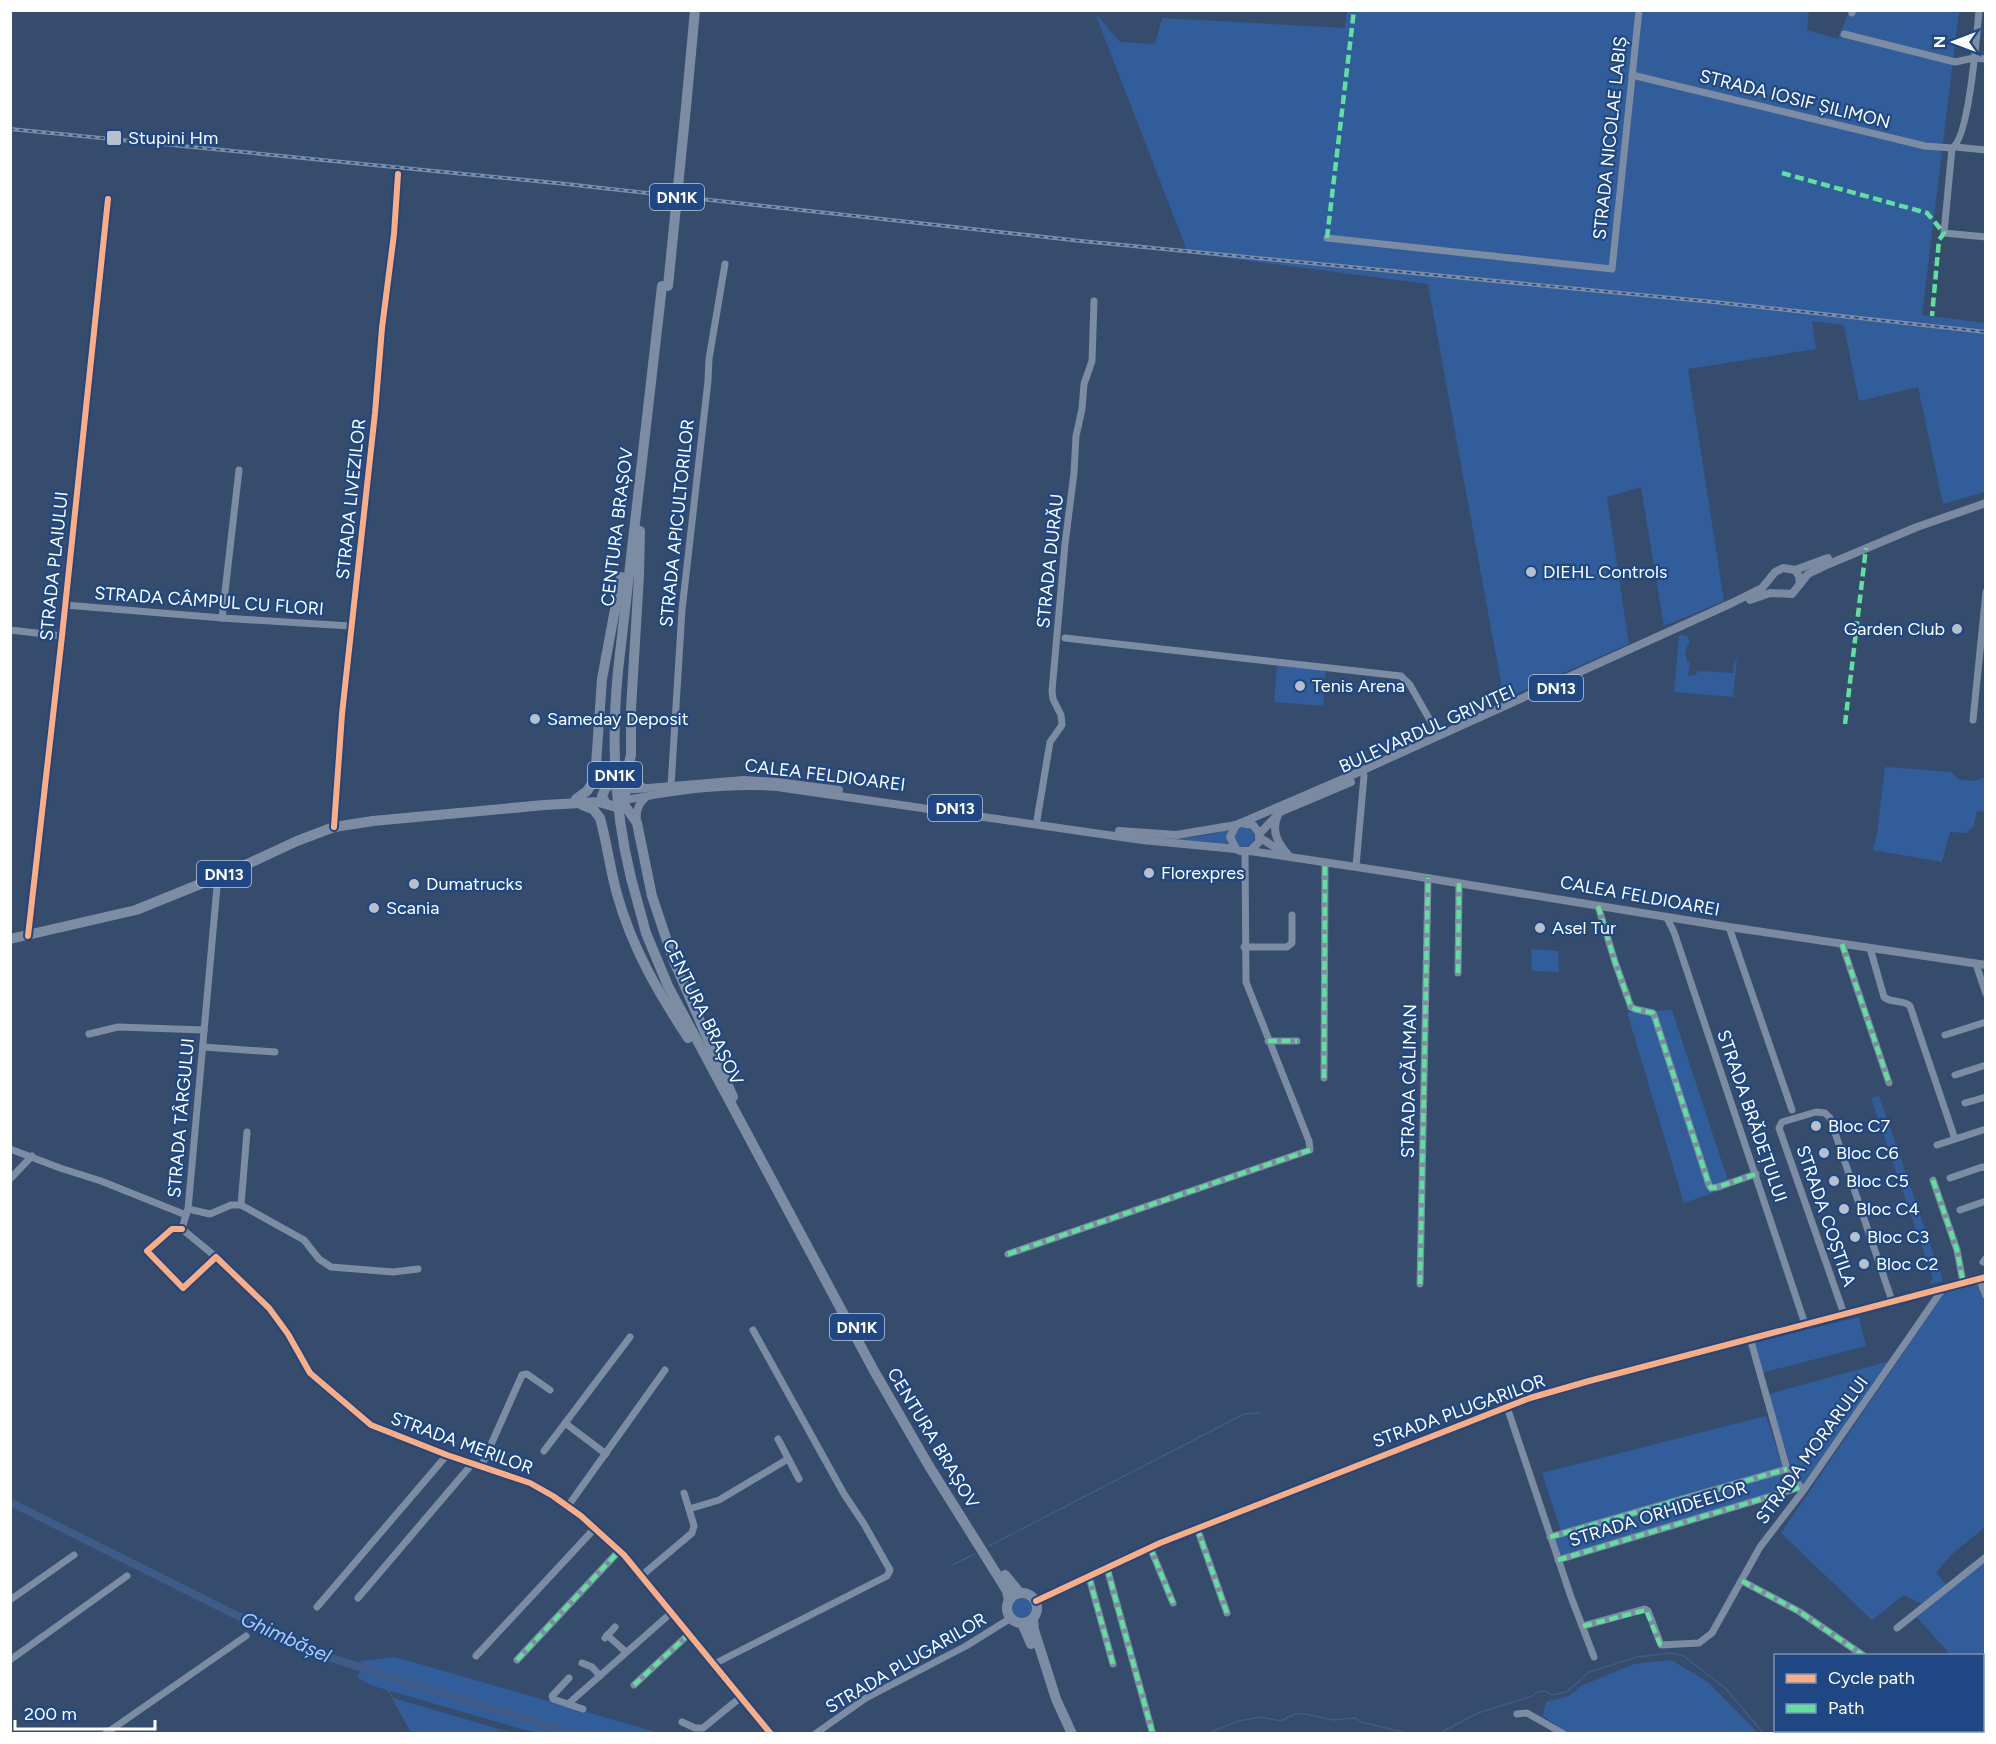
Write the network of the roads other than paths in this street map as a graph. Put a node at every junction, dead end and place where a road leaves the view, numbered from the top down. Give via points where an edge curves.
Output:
1 (689, 10) edge
2 (695, 10) edge
3 (1639, 10) edge
4 (1979, 10) edge
5 (1844, 34) dead end
6 (1974, 58) junction
7 (1986, 59) edge
8 (1632, 75) junction
9 (683, 107) junction
10 (1954, 147) junction
11 (1986, 150) edge
12 (398, 174) dead end
13 (108, 199) dead end
14 (1986, 237) edge
15 (1327, 238) dead end
16 (725, 264) dead end
17 (1094, 301) dead end
18 (239, 470) dead end
19 (1986, 498) edge
20 (1986, 503) edge
21 (636, 531) junction
22 (1795, 570) junction
23 (1773, 577) junction
24 (1800, 584) junction
25 (1986, 592) edge
26 (1779, 593) junction
27 (65, 605) junction
28 (222, 618) junction
29 (350, 626) junction
30 (10, 630) edge
31 (62, 636) junction
32 (1065, 638) dead end
33 (1973, 720) dead end
34 (1439, 736) junction
35 (632, 755) junction
36 (597, 764) junction
37 (1364, 776) junction
38 (671, 786) junction
39 (604, 790) junction
40 (645, 792) junction
41 (619, 799) junction
42 (576, 802) junction
43 (1281, 808) junction
44 (1037, 820) junction
45 (637, 823) junction
46 (1237, 824) junction
47 (334, 827) junction
48 (604, 829) junction
49 (1259, 835) junction
50 (1236, 849) junction
51 (1248, 851) junction
52 (1290, 857) junction
53 (1326, 862) junction
54 (1356, 866) junction
55 (218, 876) junction
56 (1428, 878) junction
57 (1459, 883) junction
58 (1598, 906) junction
59 (1292, 915) dead end
60 (1667, 918) junction
61 (1729, 927) junction
62 (28, 936) junction
63 (10, 939) edge
64 (1842, 944) junction
65 (1244, 947) junction
66 (1870, 948) junction
67 (1976, 964) junction
68 (1986, 965) edge
69 (1458, 973) dead end
70 (1986, 994) edge
71 (1986, 1022) edge
72 (204, 1030) junction
73 (88, 1034) dead end
74 (1945, 1035) dead end
75 (1268, 1041) junction
76 (1297, 1041) dead end
77 (202, 1047) junction
78 (275, 1052) dead end
79 (1986, 1065) edge
80 (1954, 1075) dead end
81 (1324, 1078) dead end
82 (1889, 1083) dead end
83 (1986, 1097) edge
84 (732, 1101) junction
85 (1965, 1103) dead end
86 (1792, 1110) dead end
87 (1986, 1129) edge
88 (247, 1132) dead end
89 (1955, 1139) junction
90 (1937, 1145) dead end
91 (10, 1149) edge
92 (32, 1156) junction
93 (1986, 1168) edge
94 (1756, 1174) junction
95 (1950, 1178) dead end
96 (10, 1179) edge
97 (1933, 1180) dead end
98 (1986, 1201) edge
99 (241, 1204) junction
100 (1960, 1210) dead end
101 (187, 1212) junction
102 (182, 1229) junction
103 (1008, 1254) dead end
104 (216, 1257) junction
105 (418, 1269) dead end
106 (1983, 1278) edge
107 (1963, 1282) junction
108 (1420, 1284) dead end
109 (1944, 1287) junction
110 (1986, 1296) edge
111 (1892, 1300) junction
112 (1844, 1314) junction
113 (1805, 1324) junction
114 (753, 1330) dead end
115 (630, 1337) dead end
116 (1750, 1338) junction
117 (665, 1370) dead end
118 (550, 1390) dead end
119 (1506, 1407) junction
120 (566, 1424) junction
121 (778, 1439) dead end
122 (544, 1451) dead end
123 (606, 1454) junction
124 (447, 1455) junction
125 (788, 1459) junction
126 (472, 1464) junction
127 (481, 1467) junction
128 (1786, 1469) junction
129 (800, 1479) dead end
130 (1802, 1489) junction
131 (684, 1493) dead end
132 (568, 1506) junction
133 (689, 1509) junction
134 (595, 1528) junction
135 (1197, 1528) junction
136 (1550, 1537) junction
137 (1150, 1547) junction
138 (619, 1551) junction
139 (74, 1555) dead end
140 (1986, 1557) edge
141 (1558, 1560) junction
142 (1107, 1568) junction
143 (127, 1576) dead end
144 (640, 1577) junction
145 (1089, 1577) junction
146 (1742, 1581) junction
147 (1020, 1593) junction
148 (357, 1598) dead end
149 (10, 1600) edge
150 (1009, 1601) junction
151 (1036, 1601) junction
152 (1173, 1603) dead end
153 (317, 1607) dead end
154 (671, 1613) junction
155 (1227, 1613) dead end
156 (1011, 1618) junction
157 (1027, 1621) junction
158 (1583, 1626) junction
159 (615, 1627) dead end
160 (1896, 1628) dead end
161 (689, 1634) junction
162 (246, 1636) dead end
163 (626, 1653) junction
164 (1861, 1654) edge
165 (476, 1656) dead end
166 (1594, 1657) dead end
167 (10, 1660) edge
168 (517, 1660) dead end
169 (582, 1664) dead end
170 (714, 1664) junction
171 (1113, 1664) dead end
172 (600, 1676) junction
173 (569, 1678) dead end
174 (634, 1685) dead end
175 (741, 1697) junction
176 (568, 1704) junction
177 (583, 1709) dead end
178 (1517, 1714) dead end
179 (682, 1722) dead end
180 (1152, 1731) dead end
181 (105, 1734) edge
182 (771, 1734) edge
183 (815, 1734) edge
184 (1066, 1734) edge
185 (1072, 1734) edge
186 (1564, 1734) edge

1 - 9 highway, CENTURA BRAȘOV / DN1K
2 - 9 highway, CENTURA BRAȘOV / DN1K
3 - 8 street, STRADA NICOLAE LABIȘ
4 - 6 street
5 - 6 street via 1956,62
6 - 7 street
6 - 10 street via 1963,131
8 - 10 street, STRADA IOSIF ȘILIMON via 1925,146
8 - 15 street, STRADA NICOLAE LABIȘ via 1612,269
9 - 21 highway, CENTURA BRAȘOV / DN1K
10 - 11 street, STRADA IOSIF ȘILIMON
10 - 14 street via 1944,233
12 - 29 street, STRADA LIVEZILOR
13 - 27 street, STRADA PLAIULUI
16 - 38 street, STRADA APICULTORILOR via 709,359 682,609
17 - 44 street, STRADA DURĂU via 1092,361 1084,384 1076,436 1052,691 1062,725 1050,742
18 - 28 street
19 - 22 main road
20 - 24 main road via 1830,564 1808,574
21 - 35 highway via 639,575
21 - 36 highway, DN1K via 626,551 599,696
21 - 84 highway, CENTURA BRAȘOV / DN1K, bridge via 614,707 618,809 646,933 668,986
22 - 23 main road via 1778,569
22 - 24 main road
23 - 26 main road
23 - 34 main road, BULEVARDUL GRIVIȚEI via 1762,588 1732,603
24 - 26 main road via 1792,594
25 - 33 street
26 - 37 main road, BULEVARDUL GRIVIȚEI / DN13 via 1764,594
27 - 28 street, STRADA CÂMPUL CU FLORI
27 - 31 street, STRADA PLAIULUI
28 - 29 street, STRADA CÂMPUL CU FLORI
29 - 47 street, STRADA LIVEZILOR
30 - 31 street
31 - 62 street, STRADA PLAIULUI
32 - 34 street, BULEVARDUL GRIVIȚEI via 1401,676
34 - 43 main road, BULEVARDUL GRIVIȚEI
35 - 40 main road via 632,776
35 - 41 highway
36 - 39 highway
36 - 42 highway via 595,779
37 - 43 main road, BULEVARDUL GRIVIȚEI / DN13
37 - 54 street
38 - 40 main road, CALEA FELDIOAREI / DN13
38 - 44 main road, CALEA FELDIOAREI / DN13 via 720,781 777,782
39 - 41 highway via 603,799
39 - 41 highway, DN13 via 612,784
39 - 42 highway, CALEA FELDIOAREI / DN13
40 - 41 main road, CALEA FELDIOAREI / DN13
40 - 45 main road via 636,811
40 - 50 main road, CALEA FELDIOAREI / DN13 via 777,788 1142,840
41 - 42 highway, CALEA FELDIOAREI / DN13
41 - 45 highway
41 - 48 highway
42 - 47 highway, CALEA FELDIOAREI / DN13
42 - 48 highway via 593,809
43 - 46 main road, BULEVARDUL GRIVIȚEI / DN13
43 - 49 main road, BULEVARDUL GRIVIȚEI / DN13
43 - 52 main road via 1276,837
44 - 46 main road, CALEA FELDIOAREI / DN13 via 1160,835
45 - 84 highway via 660,925
46 - 49 main road, CALEA FELDIOAREI via 1253,825
46 - 50 main road via 1230,837
47 - 55 highway, CALEA FELDIOAREI / DN13
48 - 84 highway via 618,896 645,969
49 - 51 main road, DN13 via 1257,846
49 - 52 main road, CALEA FELDIOAREI
50 - 51 main road, CALEA FELDIOAREI / DN13
51 - 52 main road, CALEA FELDIOAREI
51 - 65 street
52 - 53 main road, CALEA FELDIOAREI
53 - 54 main road, CALEA FELDIOAREI
53 - 81 street
54 - 56 main road, CALEA FELDIOAREI
55 - 62 highway, CALEA FELDIOAREI / DN13 via 136,910
55 - 72 street, STRADA TÂRGULUI
56 - 57 main road, CALEA FELDIOAREI
56 - 108 street, STRADA CĂLIMAN
57 - 58 main road, CALEA FELDIOAREI
57 - 69 street
58 - 60 main road, CALEA FELDIOAREI
58 - 94 street via 1631,1006 1655,1017 1709,1185 1718,1187
59 - 65 street via 1292,943 1287,947
60 - 61 main road, CALEA FELDIOAREI
60 - 94 street, STRADA BRĂDEȚULUI
61 - 64 main road, CALEA FELDIOAREI
61 - 86 street
62 - 63 highway, CALEA FELDIOAREI / DN13
64 - 66 main road, CALEA FELDIOAREI
64 - 82 street
65 - 75 street via 1248,990
66 - 67 main road, CALEA FELDIOAREI
66 - 89 street via 1884,997 1910,1006
67 - 68 main road, CALEA FELDIOAREI
67 - 70 street
71 - 74 street
72 - 73 street, STRADA TÂRGULUI via 118,1027
72 - 77 street, STRADA TÂRGULUI
75 - 76 street
75 - 103 street via 1310,1150
77 - 78 street
77 - 101 street, STRADA TÂRGULUI
79 - 80 street
83 - 85 street
84 - 147 highway, CENTURA BRAȘOV / DN1K via 905,1414 996,1563
84 - 150 highway, CENTURA BRAȘOV / DN1K via 873,1369 1007,1591
87 - 89 street
88 - 99 street
89 - 90 street
91 - 92 street
92 - 96 street
92 - 101 street
93 - 95 street
94 - 113 street, STRADA BRĂDEȚULUI
97 - 107 street via 1958,1250
98 - 100 street
99 - 101 street via 210,1214
99 - 105 street via 304,1240 331,1268 393,1272
101 - 102 street
102 - 104 street, STRADA MERILOR
102 - 104 street via 172,1229 147,1251 183,1288
104 - 124 street, STRADA MERILOR via 269,1308 313,1377 374,1427
106 - 107 street, STRADA PLUGARILOR
106 - 110 street, STRADA PLUGARILOR
107 - 109 street, STRADA PLUGARILOR
109 - 111 street, STRADA PLUGARILOR
109 - 130 street, STRADA MORARULUI
111 - 112 street, STRADA PLUGARILOR
111 - 112 street, STRADA COȘTILA via 1830,1118 1821,1112 1811,1113 1782,1122 1779,1128
112 - 113 street, STRADA PLUGARILOR
113 - 116 street, STRADA PLUGARILOR
114 - 170 street via 890,1570 887,1576
115 - 120 street
116 - 119 street, STRADA PLUGARILOR
116 - 128 street
117 - 123 street
118 - 127 street via 527,1374 522,1375
119 - 135 street, STRADA PLUGARILOR
119 - 136 street
120 - 122 street
120 - 123 street
121 - 125 street
123 - 132 street
124 - 126 street, STRADA MERILOR
124 - 153 street
125 - 129 street
125 - 133 street via 719,1500
126 - 127 street, STRADA MERILOR
126 - 148 street
127 - 132 street, STRADA MERILOR via 530,1483
128 - 130 street
128 - 136 street
130 - 141 street, STRADA ORHIDEELOR
130 - 146 street, STRADA MORARULUI via 1760,1547
131 - 133 street
132 - 134 street, STRADA MERILOR
133 - 144 street via 692,1533
134 - 138 street, STRADA MERILOR
134 - 165 street
135 - 137 street, STRADA PLUGARILOR
135 - 155 street
136 - 141 street
137 - 142 street, STRADA PLUGARILOR
137 - 152 street
138 - 144 street, STRADA MERILOR
138 - 168 street
139 - 149 street
140 - 160 street
141 - 158 street
142 - 145 street, STRADA PLUGARILOR
142 - 180 street
143 - 167 street
144 - 154 street, STRADA MERILOR
145 - 151 street, STRADA PLUGARILOR
145 - 171 street
146 - 158 street, STRADA MORARULUI via 1712,1634 1699,1643 1661,1646 1648,1611
146 - 164 street via 1800,1612
147 - 150 highway
147 - 151 highway, CENTURA BRAȘOV / DN1K via 1029,1594
150 - 156 highway, CENTURA BRAȘOV / DN1K
151 - 157 highway via 1037,1610
154 - 161 street, STRADA MERILOR
154 - 163 street
156 - 157 highway
156 - 183 street, STRADA PLUGARILOR via 866,1698
157 - 184 highway via 1027,1632
157 - 185 highway via 1034,1630 1056,1699
158 - 166 street
159 - 163 street via 606,1636
161 - 170 street, STRADA MERILOR
161 - 174 street
162 - 181 street
163 - 172 street
169 - 172 street via 592,1667
170 - 175 street, STRADA MERILOR
172 - 176 street
173 - 176 street via 552,1698
175 - 179 street via 703,1728
175 - 182 street, STRADA MERILOR
176 - 177 street
178 - 186 street via 1530,1714

